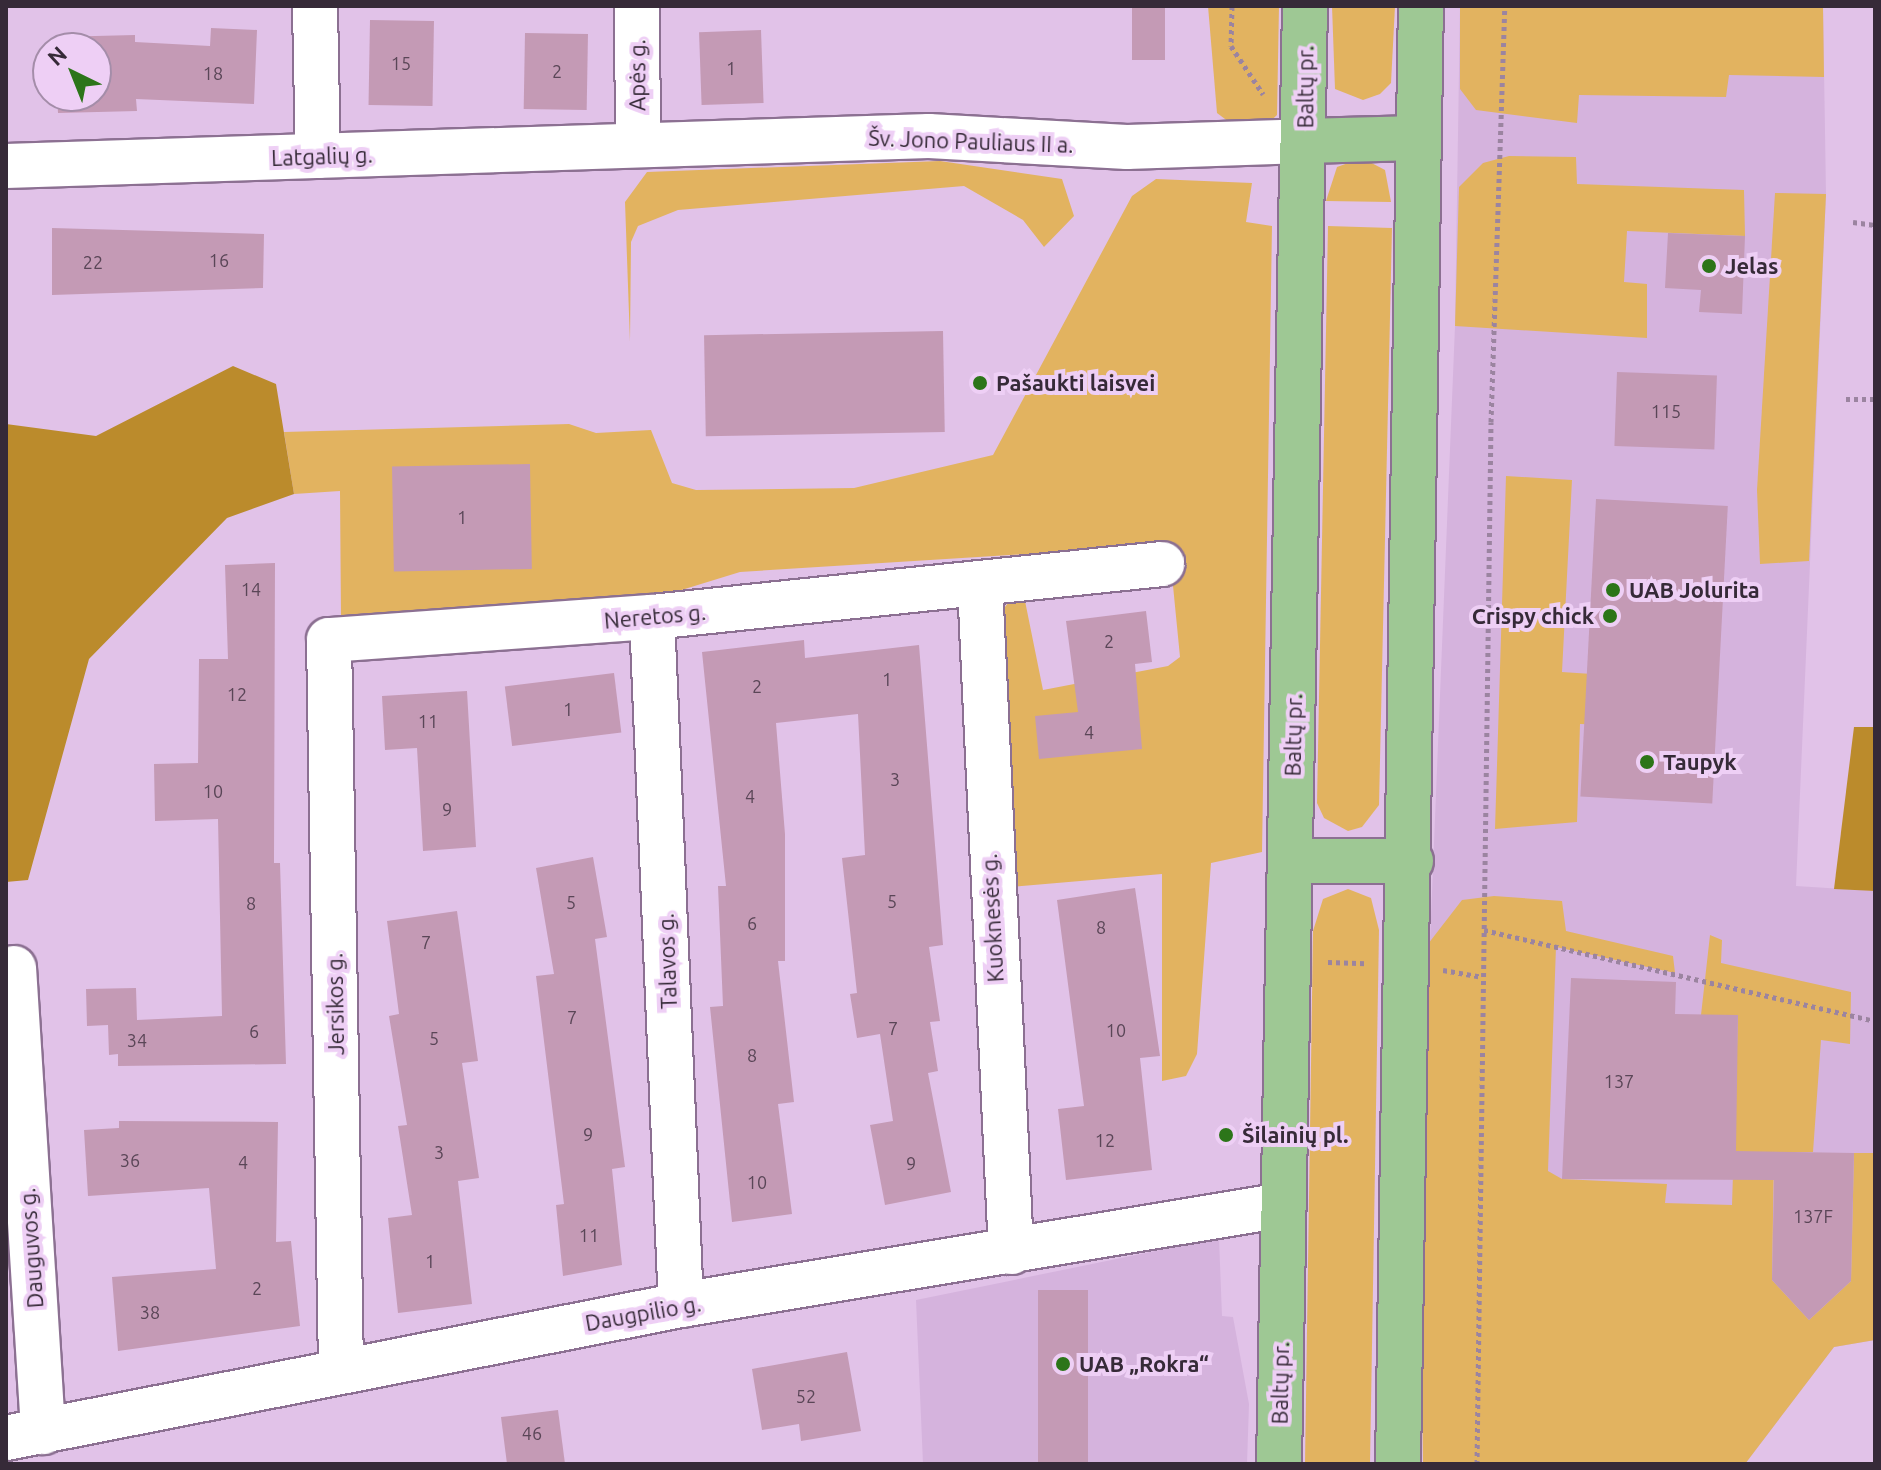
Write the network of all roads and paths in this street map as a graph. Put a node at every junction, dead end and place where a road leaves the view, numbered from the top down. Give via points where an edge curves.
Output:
1 (315, 6) edge
2 (637, 6) edge
3 (1232, 6) edge
4 (1305, 6) edge
5 (1421, 6) edge
6 (1505, 6) edge
7 (1304, 128) junction
8 (1418, 138) junction
9 (638, 145) junction
10 (318, 156) junction
11 (6, 166) edge
12 (1853, 222) dead end
13 (1875, 225) edge
14 (1846, 399) dead end
15 (1875, 399) edge
16 (1162, 564) dead end
17 (980, 584) junction
18 (652, 617) junction
19 (329, 640) joint
20 (1291, 861) junction
21 (1411, 861) junction
22 (1484, 930) junction
23 (1287, 962) junction
24 (1407, 964) junction
25 (14, 968) dead end
26 (1875, 1021) edge
27 (1283, 1205) junction
28 (1011, 1252) junction
29 (681, 1305) junction
30 (341, 1369) junction
31 (24, 1435) edge
32 (1279, 1464) edge
33 (1398, 1464) edge
34 (1477, 1464) edge

1 - 10 street
2 - 9 street, Apės g.
3 - 7 path via 1231,46 1254,90
4 - 7 main road, Baltų pr.
5 - 8 main road
6 - 22 path
7 - 8 main road
7 - 9 street, Šv. Jono Pauliaus II a. via 1127,147 929,136
7 - 20 main road, Baltų pr.
8 - 21 main road
9 - 10 street, Latgalių g.
10 - 11 street, Latgalių g.
12 - 13 path
14 - 15 path
16 - 17 street
17 - 18 street, Neretos g.
17 - 28 street, Kuoknesės g.
18 - 19 street, Neretos g.
18 - 29 street, Talavos g.
19 - 30 street, Jersikos g.
20 - 21 main road
20 - 23 main road, Baltų pr.
21 - 24 main road
22 - 26 path
22 - 34 path
23 - 24 path
23 - 27 main road, Baltų pr.
24 - 33 main road
25 - 31 street, Dauguvos g.
27 - 28 street, Daugpilio g.
27 - 32 main road, Baltų pr.
28 - 29 street, Daugpilio g.
29 - 30 street, Daugpilio g.
30 - 31 street, Daugpilio g.

